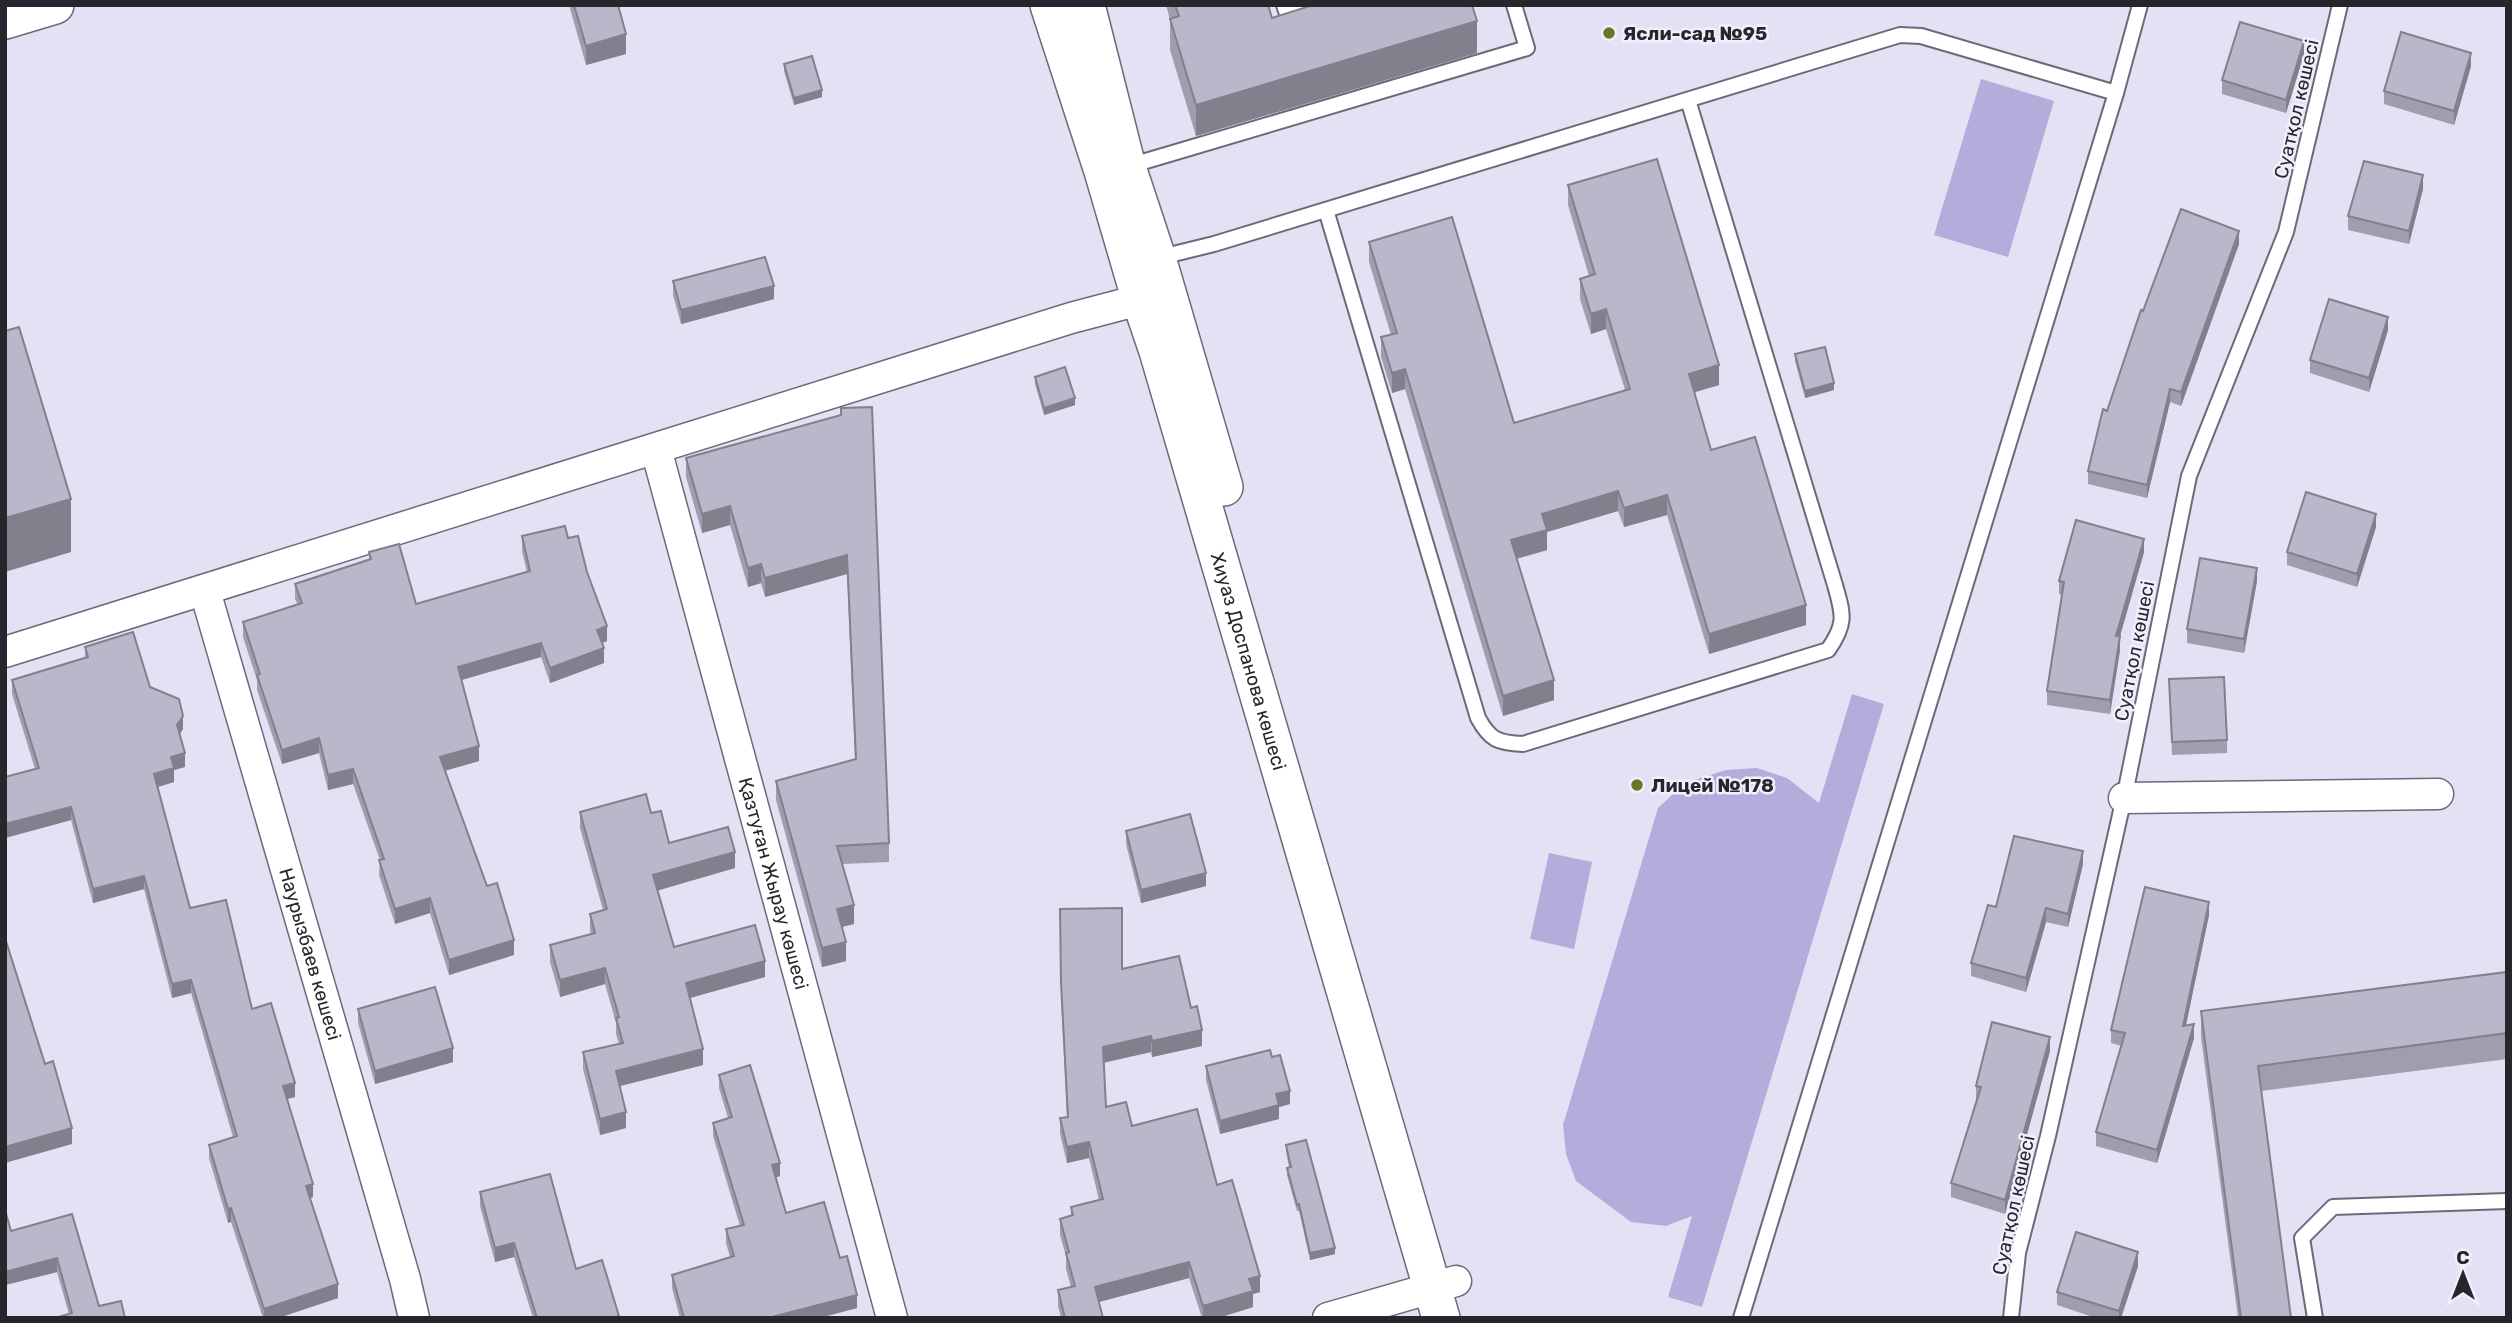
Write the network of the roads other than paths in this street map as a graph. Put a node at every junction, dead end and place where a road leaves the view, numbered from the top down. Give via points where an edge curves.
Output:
1 (54, 5) edge
2 (1049, 5) edge
3 (1086, 5) edge
4 (1284, 5) edge
5 (1339, 5) edge
6 (1514, 5) edge
7 (2140, 5) edge
8 (2340, 5) edge
9 (5, 20) edge
10 (2116, 93) junction
11 (1688, 100) junction
12 (1115, 169) junction
13 (1326, 210) junction
14 (1144, 261) junction
15 (1154, 297) junction
16 (656, 449) junction
17 (205, 591) junction
18 (5, 652) edge
19 (2438, 794) dead end
20 (2124, 798) junction
21 (2507, 1201) edge
22 (1443, 1295) edge
23 (414, 1318) edge
24 (892, 1318) edge
25 (1328, 1318) edge
26 (1465, 1318) edge
27 (1741, 1318) edge
28 (2011, 1318) edge
29 (2315, 1318) edge

1 - 9 street
2 - 12 street, Хиуаз Доспанова көшесі
3 - 12 street, Хиуаз Доспанова көшесі
4 - 5 lane via 1286,11
6 - 12 lane via 1527,48
7 - 10 lane
8 - 20 lane, Суатқол көшесі via 2286,232 2189,476
10 - 11 lane via 1921,36 1900,35
10 - 27 lane
11 - 13 lane
11 - 13 lane via 1835,584 1841,632 1828,650 1523,744 1502,743 1486,733 1478,718
12 - 14 street, Хиуаз Доспанова көшесі
13 - 14 lane
14 - 15 street, Хиуаз Доспанова көшесі
15 - 16 street via 1071,318
15 - 22 street, Хиуаз Доспанова көшесі via 1158,351
16 - 17 street
16 - 24 street, Қазтуған Жырау көшесі
17 - 18 street
17 - 23 street, Наурызбаев көшесі
19 - 20 street
20 - 28 lane, Суатқол көшесі via 2018,1253
21 - 29 lane via 2333,1207 2302,1238
22 - 25 street
22 - 26 street, Хиуаз Доспанова көшесі

